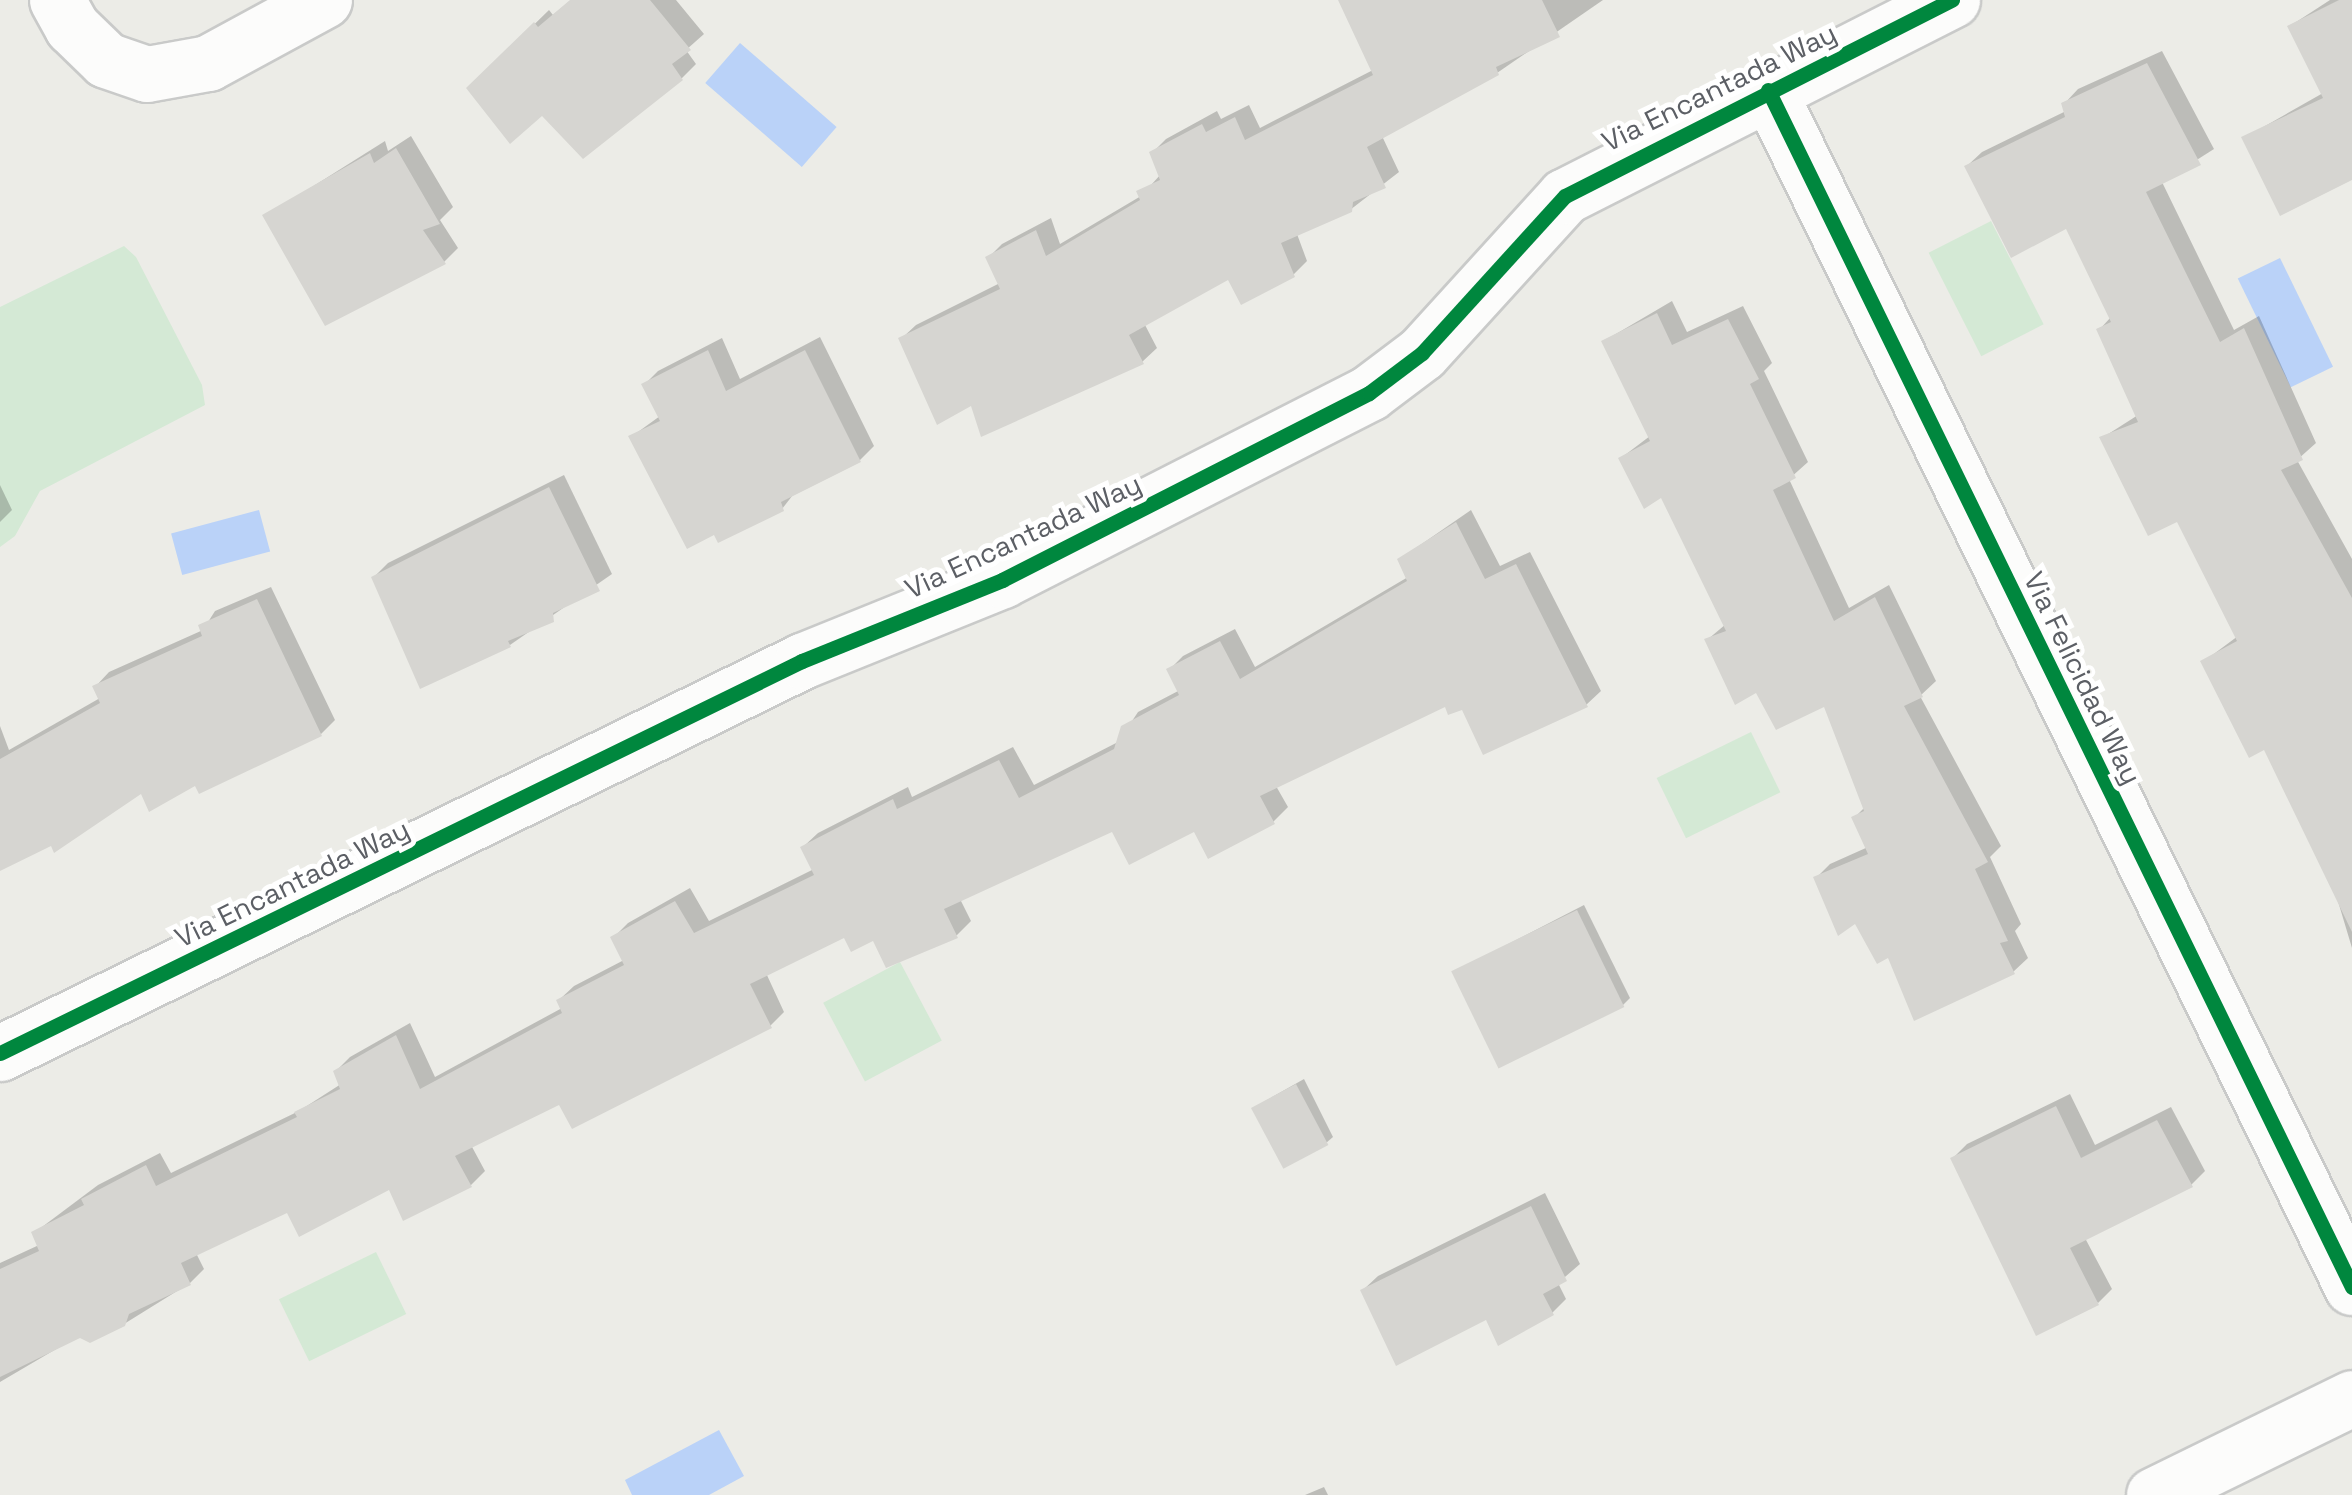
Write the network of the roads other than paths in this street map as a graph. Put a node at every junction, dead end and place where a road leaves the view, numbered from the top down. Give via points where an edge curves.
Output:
1 (57, 0) edge
2 (324, 0) edge
3 (1952, 0) edge
4 (1768, 90) junction
5 (0, 1054) edge
6 (2352, 1287) edge
7 (2352, 1398) edge
8 (2154, 1495) edge

1 - 2 street via 88,45 126,72 168,74 198,66
3 - 4 street, Via Encantada Way
4 - 5 street, Via Encantada Way via 1565,196 1422,354 1370,393 1002,580 802,662
4 - 6 street, Via Felicidad Way
7 - 8 street

